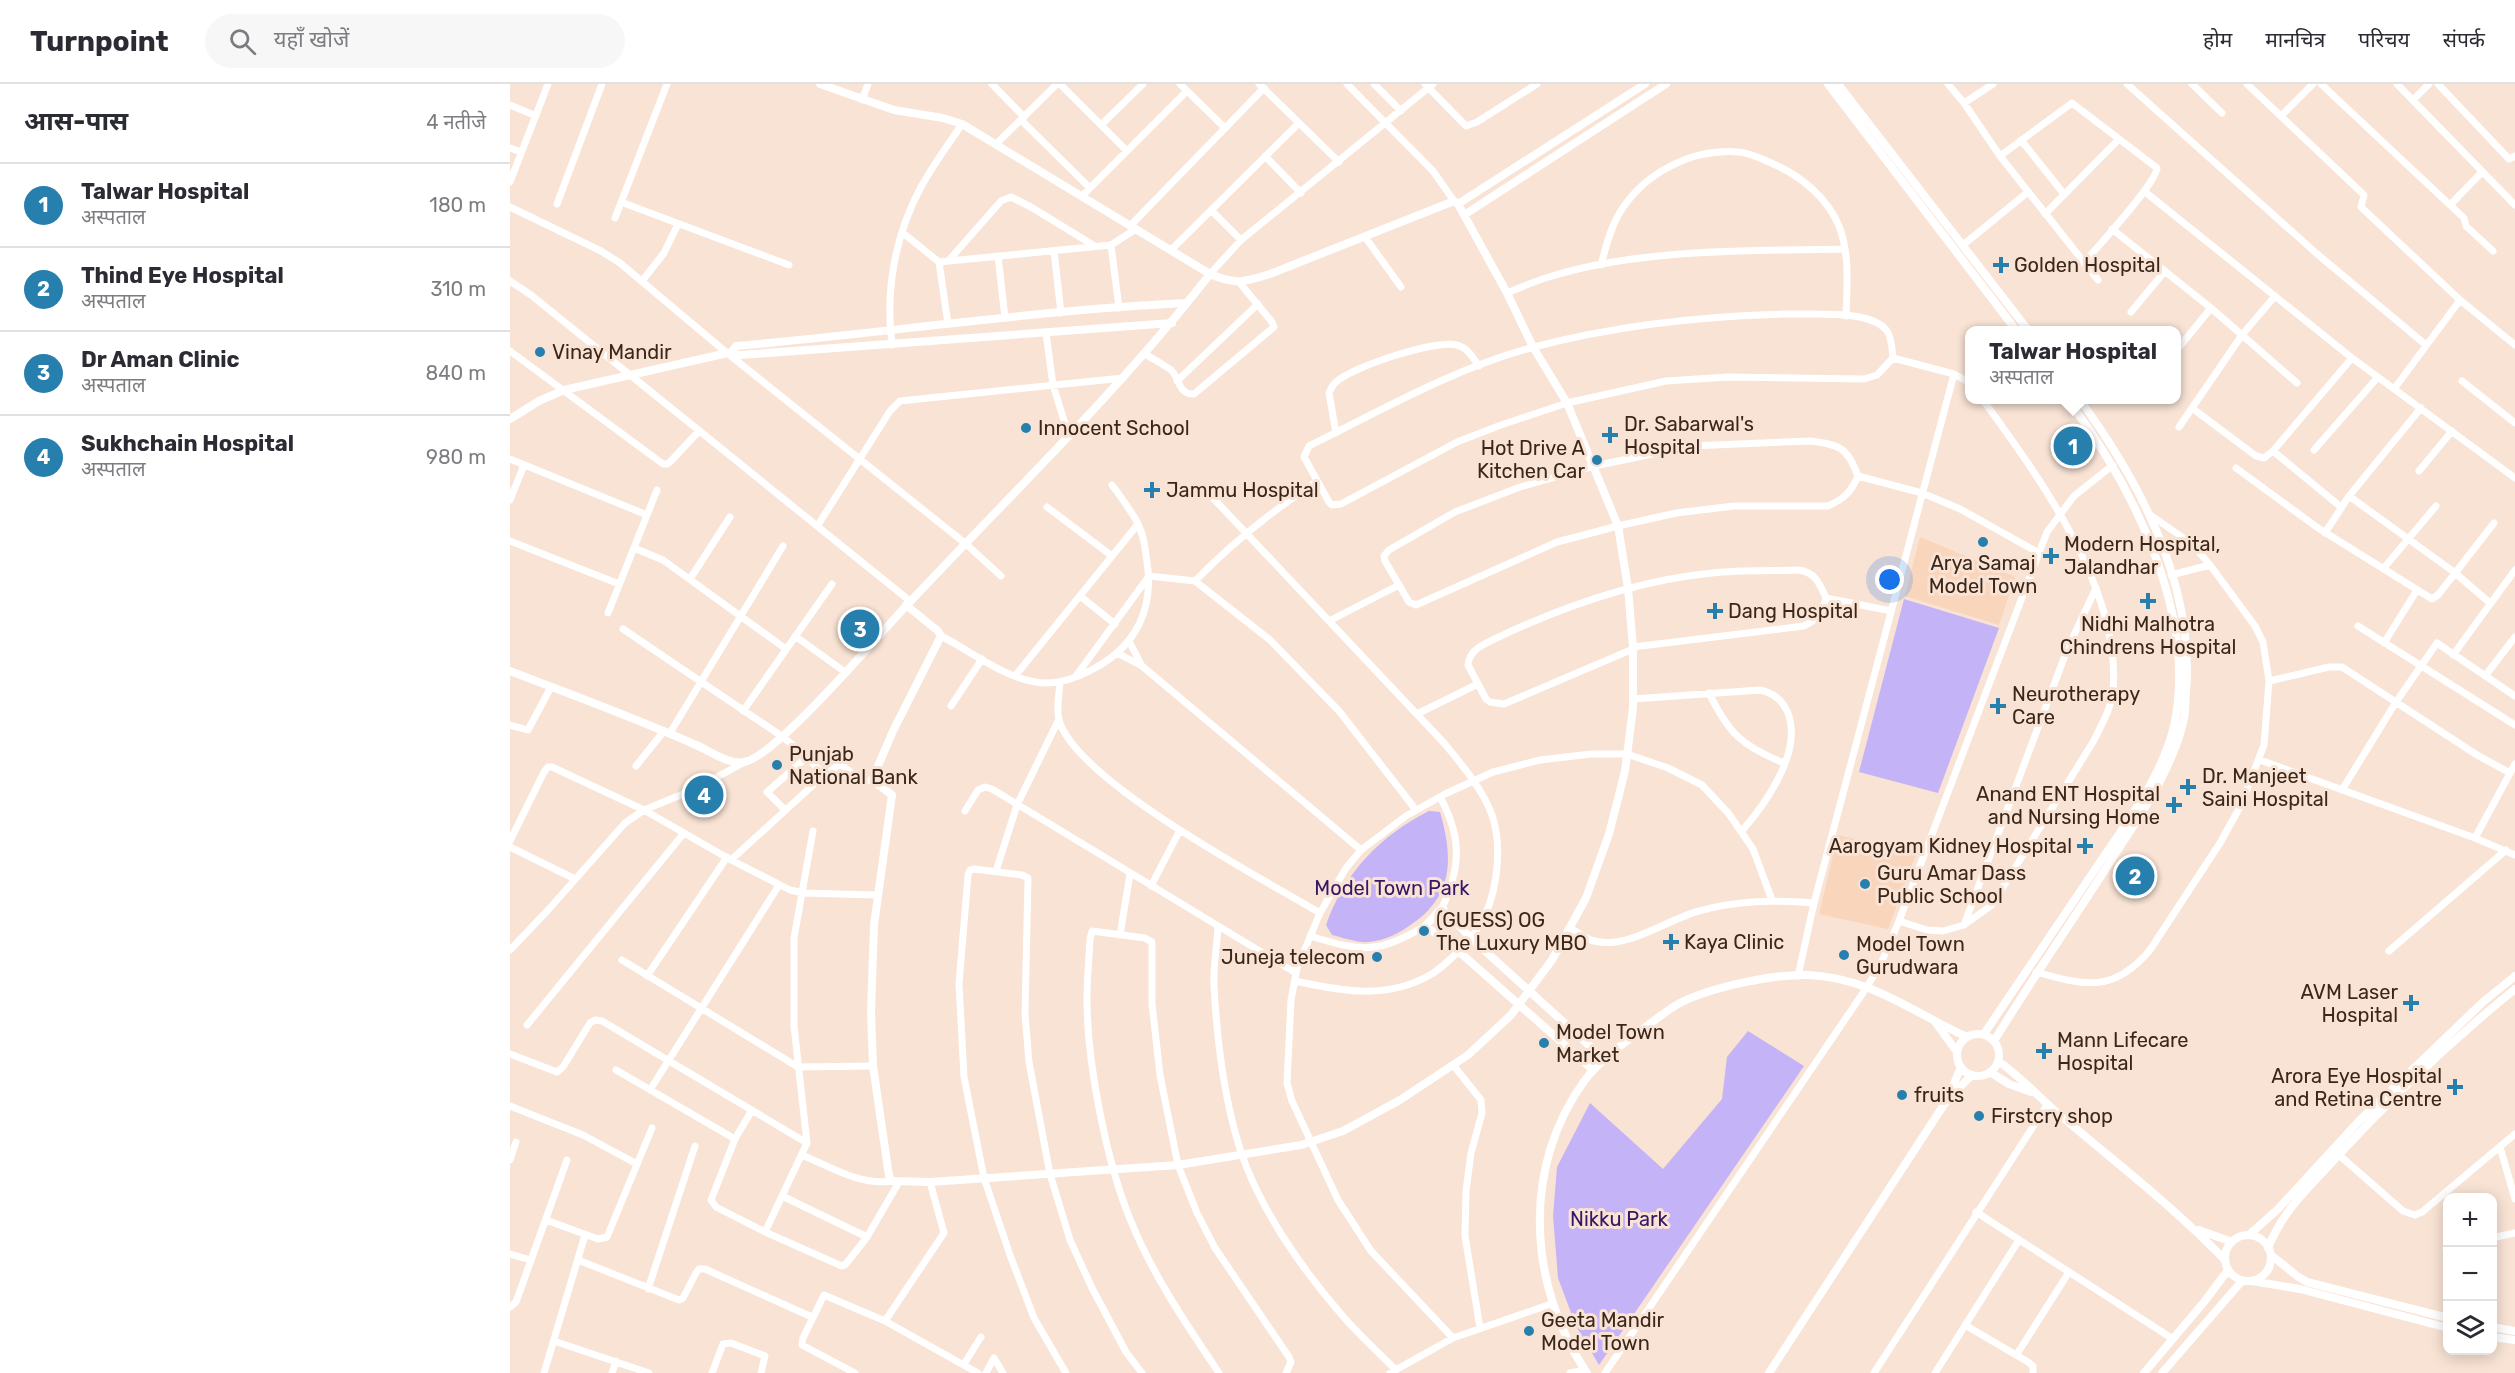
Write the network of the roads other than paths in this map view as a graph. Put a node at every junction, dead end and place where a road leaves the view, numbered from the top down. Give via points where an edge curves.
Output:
1 (548, 84) edge
2 (602, 84) edge
3 (667, 84) edge
4 (820, 84) edge
5 (868, 84) edge
6 (992, 84) edge
7 (1059, 84) edge
8 (1143, 84) edge
9 (1180, 84) edge
10 (1347, 84) edge
11 (1374, 84) edge
12 (1537, 84) edge
13 (1645, 84) edge
14 (1666, 84) edge
15 (1828, 84) edge
16 (1838, 84) edge
17 (1948, 84) edge
18 (1993, 84) edge
19 (2127, 84) edge
20 (2192, 84) edge
21 (2247, 84) edge
22 (2313, 84) edge
23 (2321, 84) edge
24 (2397, 84) edge
25 (2429, 84) edge
26 (2438, 84) edge
27 (1429, 85) edge
28 (1262, 86) edge
29 (1187, 91) junction
30 (862, 100) junction
31 (2413, 100) junction
32 (1964, 103) junction
33 (510, 105) edge
34 (1401, 111) junction
35 (2222, 113) dead end
36 (536, 116) junction
37 (2281, 116) junction
38 (1022, 118) junction
39 (1299, 123) junction
40 (1386, 123) junction
41 (962, 124) junction
42 (1101, 125) junction
43 (1225, 128) junction
44 (2119, 139) junction
45 (2021, 140) junction
46 (996, 144) junction
47 (510, 148) edge
48 (1127, 151) junction
49 (521, 153) junction
50 (1265, 156) junction
51 (2000, 156) junction
52 (2515, 156) edge
53 (1339, 162) junction
54 (2482, 172) junction
55 (510, 182) edge
56 (1090, 188) junction
57 (2144, 191) junction
58 (2028, 192) junction
59 (1301, 193) junction
60 (2064, 194) junction
61 (1082, 196) junction
62 (621, 202) junction
63 (1456, 203) junction
64 (557, 204) dead end
65 (2450, 205) junction
66 (2515, 205) edge
67 (510, 207) edge
68 (1211, 210) junction
69 (2045, 214) junction
70 (1464, 215) junction
71 (615, 218) dead end
72 (678, 224) junction
73 (1133, 227) junction
74 (2112, 229) junction
75 (903, 233) junction
76 (1365, 237) junction
77 (1241, 240) junction
78 (1094, 245) junction
79 (1111, 245) junction
80 (1963, 245) junction
81 (1844, 249) junction
82 (1171, 250) junction
83 (1054, 251) junction
84 (2493, 251) dead end
85 (998, 256) junction
86 (950, 259) junction
87 (939, 262) junction
88 (2084, 263) junction
89 (789, 265) dead end
90 (1601, 265) junction
91 (2165, 270) junction
92 (1210, 274) junction
93 (2098, 280) dead end
94 (510, 281) edge
95 (642, 281) junction
96 (1239, 282) junction
97 (1401, 287) dead end
98 (1507, 293) junction
99 (2275, 296) junction
100 (2460, 300) junction
101 (1187, 303) junction
102 (1258, 304) junction
103 (1119, 308) junction
104 (2211, 308) junction
105 (2131, 312) dead end
106 (1061, 313) junction
107 (1846, 316) junction
108 (1005, 318) junction
109 (1172, 323) junction
110 (948, 324) junction
111 (2013, 326) edge
112 (2025, 326) edge
113 (890, 331) junction
114 (1046, 333) junction
115 (2242, 335) junction
116 (892, 345) junction
117 (2181, 345) edge
118 (2426, 345) junction
119 (2515, 345) edge
120 (1533, 347) junction
121 (510, 351) edge
122 (730, 353) junction
123 (1145, 354) junction
124 (2352, 357) junction
125 (1893, 358) junction
126 (1479, 366) junction
127 (629, 374) junction
128 (1954, 374) junction
129 (2378, 377) junction
130 (1123, 378) junction
131 (1965, 380) edge
132 (1176, 381) junction
133 (2462, 381) dead end
134 (2297, 383) dead end
135 (1053, 385) junction
136 (2394, 389) junction
137 (564, 390) junction
138 (1567, 403) junction
139 (1987, 404) edge
140 (2071, 404) edge
141 (2083, 404) edge
142 (2192, 408) junction
143 (2421, 408) junction
144 (510, 419) edge
145 (2515, 423) edge
146 (2179, 427) dead end
147 (699, 431) junction
148 (2452, 431) junction
149 (1336, 433) junction
150 (1069, 436) junction
151 (2314, 450) dead end
152 (2273, 451) junction
153 (510, 459) edge
154 (859, 460) junction
155 (524, 465) junction
156 (2113, 465) junction
157 (1594, 466) junction
158 (2236, 468) dead end
159 (2419, 471) dead end
160 (1858, 476) junction
161 (2515, 478) edge
162 (1316, 482) junction
163 (1112, 485) dead end
164 (657, 489) dead end
165 (1922, 493) junction
166 (2349, 496) junction
167 (1212, 498) dead end
168 (510, 500) edge
169 (2436, 506) dead end
170 (1047, 507) dead end
171 (2342, 507) junction
172 (2060, 514) junction
173 (2149, 514) junction
174 (647, 515) junction
175 (730, 517) dead end
176 (2494, 523) dead end
177 (1138, 524) junction
178 (818, 525) junction
179 (1618, 526) junction
180 (2325, 533) junction
181 (1245, 534) junction
182 (2408, 538) junction
183 (510, 541) edge
184 (966, 544) junction
185 (783, 546) dead end
186 (634, 548) junction
187 (2040, 553) junction
188 (1112, 555) junction
189 (2210, 565) junction
190 (2383, 569) junction
191 (2515, 570) edge
192 (2454, 572) junction
193 (2171, 575) junction
194 (1001, 576) dead end
195 (1149, 576) junction
196 (690, 579) junction
197 (1195, 580) junction
198 (619, 584) junction
199 (832, 584) dead end
200 (1399, 585) junction
201 (1628, 588) junction
202 (2096, 588) junction
203 (2417, 590) junction
204 (1080, 596) junction
205 (1826, 598) junction
206 (908, 603) junction
207 (2490, 603) junction
208 (1891, 611) junction
209 (608, 613) dead end
210 (741, 616) junction
211 (1329, 621) junction
212 (1114, 624) junction
213 (2358, 626) dead end
214 (623, 629) dead end
215 (795, 636) junction
216 (941, 636) junction
217 (2515, 637) edge
218 (1129, 641) junction
219 (2384, 643) junction
220 (1633, 648) junction
221 (786, 649) junction
222 (1117, 653) junction
223 (2453, 655) junction
224 (982, 659) junction
225 (2420, 665) junction
226 (1142, 666) junction
227 (510, 671) edge
228 (845, 672) junction
229 (1015, 676) junction
230 (1076, 676) junction
231 (2485, 676) junction
232 (2269, 681) junction
233 (700, 682) junction
234 (1060, 683) junction
235 (1478, 684) junction
236 (551, 687) junction
237 (1708, 693) junction
238 (2515, 696) edge
239 (1633, 699) junction
240 (2396, 702) junction
241 (951, 706) dead end
242 (743, 711) junction
243 (1417, 714) junction
244 (1059, 719) junction
245 (510, 724) edge
246 (2515, 725) edge
247 (667, 732) junction
248 (783, 737) junction
249 (1627, 754) junction
250 (807, 757) junction
251 (2260, 760) junction
252 (745, 762) junction
253 (1784, 763) junction
254 (2515, 764) edge
255 (636, 766) dead end
256 (2510, 773) junction
257 (824, 775) junction
258 (872, 780) junction
259 (1474, 780) junction
260 (2342, 790) junction
261 (1440, 797) junction
262 (1017, 805) junction
263 (784, 809) junction
264 (644, 810) junction
265 (1416, 810) junction
266 (964, 811) dead end
267 (1180, 830) junction
268 (813, 831) dead end
269 (1741, 832) junction
270 (684, 833) junction
271 (2475, 838) junction
272 (510, 841) edge
273 (510, 847) edge
274 (1361, 850) junction
275 (2512, 851) edge
276 (729, 859) junction
277 (996, 871) junction
278 (1130, 874) junction
279 (575, 879) junction
280 (779, 885) junction
281 (1151, 886) junction
282 (803, 893) junction
283 (877, 895) junction
284 (1772, 900) junction
285 (1814, 903) junction
286 (1442, 908) junction
287 (1320, 914) junction
288 (1899, 921) junction
289 (1964, 925) junction
290 (1425, 926) junction
291 (1218, 927) junction
292 (1570, 928) junction
293 (1120, 935) junction
294 (1310, 936) junction
295 (1471, 938) junction
296 (510, 950) edge
297 (1459, 951) junction
298 (2389, 951) dead end
299 (622, 960) dead end
300 (2036, 972) junction
301 (647, 976) junction
302 (1797, 976) junction
303 (2515, 976) edge
304 (1295, 977) junction
305 (1867, 987) junction
306 (2515, 989) edge
307 (1531, 992) junction
308 (1520, 1005) junction
309 (700, 1009) junction
310 (1936, 1023) junction
311 (527, 1024) dead end
312 (1984, 1034) junction
313 (1967, 1037) junction
314 (1994, 1041) junction
315 (1957, 1052) junction
316 (510, 1054) edge
317 (1604, 1059) junction
318 (668, 1060) junction
319 (1998, 1061) junction
320 (873, 1066) junction
321 (1454, 1066) junction
322 (798, 1067) junction
323 (1961, 1067) junction
324 (616, 1070) dead end
325 (1593, 1070) junction
326 (1990, 1072) junction
327 (1972, 1075) junction
328 (650, 1090) junction
329 (2034, 1094) junction
330 (1947, 1100) junction
331 (2047, 1105) junction
332 (510, 1106) edge
333 (752, 1110) junction
334 (652, 1128) dead end
335 (2515, 1134) edge
336 (735, 1139) junction
337 (516, 1142) dead end
338 (1311, 1142) junction
339 (807, 1143) junction
340 (695, 1146) dead end
341 (2500, 1147) junction
342 (1242, 1154) junction
343 (802, 1155) junction
344 (2339, 1155) junction
345 (510, 1160) edge
346 (567, 1160) dead end
347 (637, 1164) junction
348 (1178, 1165) junction
349 (1114, 1170) junction
350 (1050, 1174) junction
351 (984, 1178) junction
352 (895, 1181) junction
353 (930, 1182) junction
354 (782, 1196) junction
355 (2515, 1199) edge
356 (1976, 1212) junction
357 (546, 1220) junction
358 (2195, 1229) junction
359 (765, 1233) junction
360 (2515, 1233) edge
361 (585, 1235) junction
362 (2249, 1235) junction
363 (867, 1237) junction
364 (2497, 1237) edge
365 (2019, 1240) junction
366 (2232, 1242) junction
367 (2270, 1251) junction
368 (510, 1254) edge
369 (531, 1260) junction
370 (578, 1260) junction
371 (2225, 1260) junction
372 (2228, 1270) junction
373 (2069, 1272) junction
374 (2247, 1281) junction
375 (648, 1289) junction
376 (1551, 1304) junction
377 (510, 1307) edge
378 (812, 1317) junction
379 (2443, 1317) edge
380 (885, 1321) junction
381 (1965, 1325) junction
382 (2443, 1327) edge
383 (1480, 1328) junction
384 (2497, 1328) edge
385 (2515, 1330) edge
386 (981, 1337) dead end
387 (1453, 1338) junction
388 (2497, 1338) edge
389 (2173, 1339) junction
390 (2515, 1340) edge
391 (554, 1341) junction
392 (2017, 1354) junction
393 (616, 1361) junction
394 (2154, 1361) junction
395 (964, 1364) junction
396 (1393, 1371) edge
397 (1586, 1371) edge
398 (2163, 1371) edge
399 (544, 1373) edge
400 (612, 1373) edge
401 (649, 1373) edge
402 (712, 1373) edge
403 (761, 1373) edge
404 (855, 1373) edge
405 (978, 1373) edge
406 (986, 1373) edge
407 (1003, 1373) edge
408 (1066, 1373) edge
409 (1142, 1373) edge
410 (1219, 1373) edge
411 (1286, 1373) edge
412 (1570, 1373) edge
413 (1605, 1373) edge
414 (1769, 1373) edge
415 (1874, 1373) edge
416 (1935, 1373) edge
417 (2033, 1373) edge
418 (2144, 1373) edge

1 - 36 street
2 - 64 street
3 - 62 street
4 - 30 street
5 - 30 street
6 - 38 street
7 - 38 street
7 - 42 street
8 - 42 street
9 - 29 street
10 - 40 street
11 - 34 street
12 - 27 street via 1466,126
13 - 63 street
14 - 70 street
15 - 111 street
16 - 80 street
17 - 32 street
18 - 32 street
19 - 118 street via 2316,253
20 - 35 street
21 - 37 street
22 - 37 street
23 - 65 street
24 - 31 street
25 - 31 street
26 - 52 street via 2509,159
27 - 34 street
28 - 39 street
28 - 43 street
29 - 43 street
29 - 48 street
30 - 41 street
31 - 54 street
32 - 51 street
33 - 36 street
34 - 40 street
36 - 49 street
37 - 100 street via 2364,195 2361,207
38 - 46 street
38 - 56 street
39 - 50 street
39 - 53 street
40 - 53 street
40 - 63 street via 1433,171
41 - 46 street
41 - 75 street via 923,184
42 - 48 street
43 - 73 street
44 - 45 street via 2072,103
44 - 57 street via 2157,168 2156,176
44 - 60 street
45 - 51 street
45 - 60 street
46 - 61 street
47 - 49 street
48 - 56 street
49 - 55 street
50 - 59 street
50 - 68 street
51 - 58 street
53 - 59 street
54 - 65 street
54 - 66 street
56 - 61 street
57 - 74 street
57 - 99 street
58 - 69 street
58 - 80 street
59 - 77 street
60 - 69 street
61 - 73 street
62 - 71 street
62 - 72 street
63 - 70 street
63 - 76 street
65 - 84 street
67 - 95 street via 601,251
68 - 77 street
68 - 82 street
69 - 88 street
70 - 98 street
72 - 89 street
72 - 95 street via 664,253
73 - 79 street
73 - 82 street
74 - 88 street
74 - 91 street
75 - 87 street
75 - 113 street via 893,263
76 - 96 street
76 - 97 street
77 - 92 street
78 - 79 street
78 - 83 street
78 - 86 street via 1011,197 993,208
79 - 103 street
80 - 112 street
81 - 90 street via 1728,251
81 - 90 street via 1838,224 1828,207 1792,173 1741,152 1717,153 1682,160 1654,176 1634,194 1610,232
81 - 107 street via 1848,267
82 - 92 street
83 - 85 street
83 - 106 street
85 - 86 street
85 - 108 street
86 - 87 street
87 - 110 street
88 - 93 street
90 - 98 street via 1550,276
91 - 104 street
91 - 105 street
92 - 96 street
92 - 101 street
94 - 127 street
95 - 122 street
96 - 102 street
98 - 120 street
99 - 115 street
99 - 124 street
100 - 118 street
100 - 119 street
101 - 103 street
101 - 109 street
102 - 132 street
102 - 132 street via 1274,324 1272,330 1194,394 1186,393
103 - 106 street
104 - 115 street
104 - 117 street
106 - 108 street
107 - 120 street via 1725,316 1632,325
107 - 125 street via 1875,321 1887,332
108 - 110 street
109 - 114 street
109 - 123 street
110 - 113 street
113 - 116 street
113 - 122 street via 736,346
114 - 116 street
114 - 135 street
115 - 134 street
115 - 142 street
116 - 122 street
118 - 136 street
120 - 126 street
120 - 138 street
121 - 137 street
122 - 127 street
122 - 154 street
123 - 130 street
123 - 132 street via 1173,372
124 - 129 street
124 - 152 street
125 - 128 street
125 - 138 street via 1877,375 1864,378 1728,377 1666,381
126 - 149 street
126 - 149 street via 1466,349 1452,344 1383,359 1338,380 1329,393
127 - 137 street
127 - 147 street
128 - 131 street
128 - 165 street
129 - 136 street
129 - 151 street
130 - 135 street
130 - 150 street
133 - 145 street
135 - 150 street
135 - 154 street via 900,401
136 - 143 street
137 - 144 street
137 - 147 street via 663,464 670,462
138 - 157 street
138 - 162 street via 1457,442 1341,504 1329,502
139 - 172 street
140 - 156 street
141 - 173 street
142 - 146 street
142 - 152 street via 2256,456 2264,458
143 - 148 street
143 - 166 street
147 - 178 street
148 - 159 street
148 - 161 street
149 - 162 street via 1306,451 1304,457
150 - 184 street
152 - 171 street
153 - 155 street
154 - 178 street
154 - 184 street
155 - 168 street
155 - 174 street
156 - 172 street via 2074,496
156 - 312 street via 2147,532 2177,638 2178,697 2173,728 2159,767 2132,814
157 - 160 street via 1691,446 1810,441 1843,449 1852,459
157 - 179 street
157 - 200 street via 1520,487 1455,513 1389,550 1385,561
158 - 180 street
160 - 165 street
160 - 179 street via 1851,491 1828,506 1734,506
162 - 181 street
163 - 177 street
164 - 174 street
165 - 187 street
165 - 208 street
166 - 171 street
166 - 182 street
167 - 181 street
169 - 182 street
170 - 188 street
171 - 180 street
172 - 187 street via 2047,532
172 - 202 street
173 - 189 street via 2192,544
173 - 193 street
174 - 186 street
175 - 196 street
176 - 192 street
177 - 188 street
177 - 195 street
178 - 206 street
179 - 200 street via 1557,542 1420,604 1409,602
179 - 201 street
180 - 190 street
181 - 197 street
181 - 211 street
182 - 190 street
182 - 192 street
183 - 198 street
184 - 194 street
184 - 206 street
185 - 210 street
186 - 196 street via 663,560
186 - 198 street
187 - 288 street
188 - 204 street
189 - 193 street
189 - 232 street via 2255,626 2263,642
190 - 203 street
191 - 207 street
192 - 203 street via 2435,598
192 - 207 street
193 - 300 street via 2182,615 2188,670 2184,722 2144,809
195 - 197 street
195 - 212 street
195 - 218 street via 1149,597
196 - 210 street
197 - 265 street via 1270,640 1339,711
198 - 209 street
199 - 215 street
200 - 211 street
201 - 205 street via 1711,573 1799,570 1818,579
201 - 220 street
201 - 235 street via 1539,618 1486,643 1469,659
202 - 289 street via 2063,661
202 - 289 street via 2107,623 2112,668 2113,693 2105,717 2014,873 1992,905
203 - 219 street
204 - 212 street
204 - 229 street
205 - 208 street
205 - 220 street via 1816,620 1804,626
206 - 216 street
206 - 228 street
207 - 223 street
208 - 285 street
210 - 221 street
210 - 233 street
211 - 243 street
212 - 230 street
213 - 219 street
214 - 233 street
215 - 221 street
215 - 228 street
216 - 224 street
216 - 258 street
217 - 231 street
218 - 222 street
218 - 226 street
219 - 225 street
220 - 235 street via 1504,704 1490,702
220 - 239 street
221 - 242 street
222 - 226 street
222 - 230 street
223 - 225 street via 2437,643
223 - 231 street
224 - 229 street
224 - 241 street
225 - 240 street
225 - 246 street
226 - 274 street
227 - 236 street
228 - 248 street
229 - 234 street via 1035,683
230 - 234 street
231 - 238 street
232 - 240 street via 2342,667
232 - 251 street via 2267,726
233 - 242 street
233 - 247 street
234 - 244 street
235 - 243 street
236 - 245 street via 528,730
236 - 247 street
237 - 239 street
237 - 253 street via 1722,721 1736,736 1760,753
237 - 253 street via 1760,690 1779,699 1792,726
239 - 249 street
240 - 256 street
240 - 260 street
242 - 248 street
243 - 259 street
244 - 262 street
244 - 267 street via 1074,747 1106,778
247 - 252 street via 733,761
247 - 255 street
248 - 250 street
248 - 252 street
249 - 259 street via 1540,760
249 - 269 street via 1702,785
249 - 292 street via 1609,834 1586,898
250 - 257 street
250 - 263 street via 767,792
251 - 260 street
251 - 300 street via 2220,843 2137,966 2124,976 2090,983
252 - 264 street
253 - 269 street via 1770,795
254 - 256 street
256 - 271 street
257 - 258 street via 840,764 863,781
257 - 263 street
258 - 283 street via 892,795
259 - 261 street
259 - 295 street via 1492,815 1497,839 1491,900
260 - 271 street
261 - 265 street
261 - 286 street via 1449,814 1458,860
262 - 266 street via 986,787 978,790
262 - 277 street
262 - 278 street
263 - 276 street
264 - 270 street
264 - 272 street via 548,767
264 - 279 street via 625,823
265 - 274 street
267 - 281 street
267 - 287 street
268 - 282 street
269 - 284 street via 1753,849
270 - 276 street
270 - 311 street
271 - 275 street
273 - 279 street
274 - 287 street via 1336,883
275 - 298 street
276 - 280 street
276 - 301 street
277 - 350 street via 1026,876 1030,881 1025,1014 1029,1062
277 - 351 street via 974,869 968,875 959,984 964,1077
278 - 281 street
278 - 293 street
279 - 296 street
280 - 282 street
280 - 309 street
281 - 291 street
282 - 283 street
282 - 322 street via 794,938
283 - 320 street via 871,1012
284 - 285 street
284 - 292 street via 1698,911 1608,943 1593,941
285 - 302 street
286 - 290 street
286 - 295 street
287 - 294 street
288 - 289 street via 1943,931
288 - 305 street
290 - 294 street via 1378,948 1359,948
290 - 297 street
291 - 304 street
291 - 342 street via 1214,984 1220,1042 1232,1120
292 - 307 street
293 - 348 street via 1152,942 1153,1016
293 - 349 street via 1095,931 1090,935 1087,1000 1091,1049
294 - 304 street
295 - 307 street
297 - 304 street via 1431,975 1391,990 1355,993
297 - 308 street
299 - 301 street
300 - 314 street
301 - 309 street
302 - 305 street
302 - 317 street via 1733,985 1682,1002
303 - 362 street via 2359,1121
304 - 338 street via 1287,1083
305 - 310 street via 1913,1007
305 - 413 street
306 - 344 street
307 - 308 street
307 - 317 street
308 - 321 street
308 - 325 street
309 - 318 street
309 - 322 street
310 - 313 street
310 - 315 street
312 - 313 street
312 - 314 street
313 - 315 street
314 - 319 street
315 - 323 street
316 - 318 street via 558,1072 595,1020
317 - 325 street
318 - 328 street
318 - 333 street
319 - 326 street
319 - 329 street
320 - 322 street
320 - 352 street via 889,1176
321 - 338 street via 1343,1131
321 - 383 street via 1481,1100 1466,1191 1465,1236
322 - 339 street
323 - 327 street
323 - 330 street
324 - 328 street
325 - 376 street via 1553,1142 1542,1182 1539,1224 1543,1272
326 - 327 street
326 - 329 street
327 - 330 street
328 - 336 street
329 - 331 street
330 - 414 street
331 - 356 street
331 - 358 street
332 - 347 street via 583,1135
333 - 336 street
333 - 339 street
334 - 347 street
335 - 341 street
336 - 359 street via 711,1200 716,1207
337 - 345 street
338 - 342 street
338 - 387 street via 1338,1200 1371,1251
339 - 343 street
340 - 375 street
341 - 344 street via 2415,1215 2403,1211
341 - 355 street
342 - 348 street
342 - 396 street via 1263,1200 1300,1262
343 - 352 street via 861,1180
343 - 354 street
344 - 367 street via 2284,1215
346 - 357 street
347 - 361 street via 607,1237
348 - 349 street
348 - 411 street via 1215,1248 1289,1357
349 - 350 street
349 - 410 street via 1130,1219 1161,1284
350 - 351 street
350 - 409 street via 1070,1240 1092,1288 1126,1352
351 - 353 street
351 - 408 street via 1034,1318
352 - 353 street
352 - 363 street
353 - 380 street via 944,1233
354 - 359 street
354 - 363 street
356 - 365 street
356 - 415 street
357 - 361 street
357 - 369 street
358 - 366 street
358 - 371 street
359 - 363 street via 842,1266
360 - 364 street
361 - 370 street
362 - 366 street
362 - 367 street via 2259,1238
365 - 373 street
365 - 381 street
366 - 371 street
367 - 374 street via 2268,1270 2260,1278
367 - 379 street via 2307,1282
368 - 369 street
369 - 377 street via 516,1302
370 - 375 street
370 - 391 street
371 - 372 street
372 - 374 street via 2234,1277
372 - 389 street
373 - 389 street
373 - 392 street
374 - 382 street via 2300,1289
374 - 398 street
375 - 378 street via 679,1300 702,1269
376 - 383 street
376 - 397 street
378 - 380 street via 826,1294
378 - 404 street via 802,1345
380 - 395 street
381 - 392 street
381 - 416 street
383 - 387 street
384 - 385 street
386 - 395 street
387 - 396 street
388 - 390 street
389 - 394 street
391 - 393 street
391 - 399 street
392 - 417 street via 2033,1366
393 - 400 street
393 - 401 street
394 - 398 street
394 - 418 street
395 - 405 street
397 - 412 street
402 - 403 street via 723,1344 731,1342 765,1356
406 - 407 street via 994,1358

